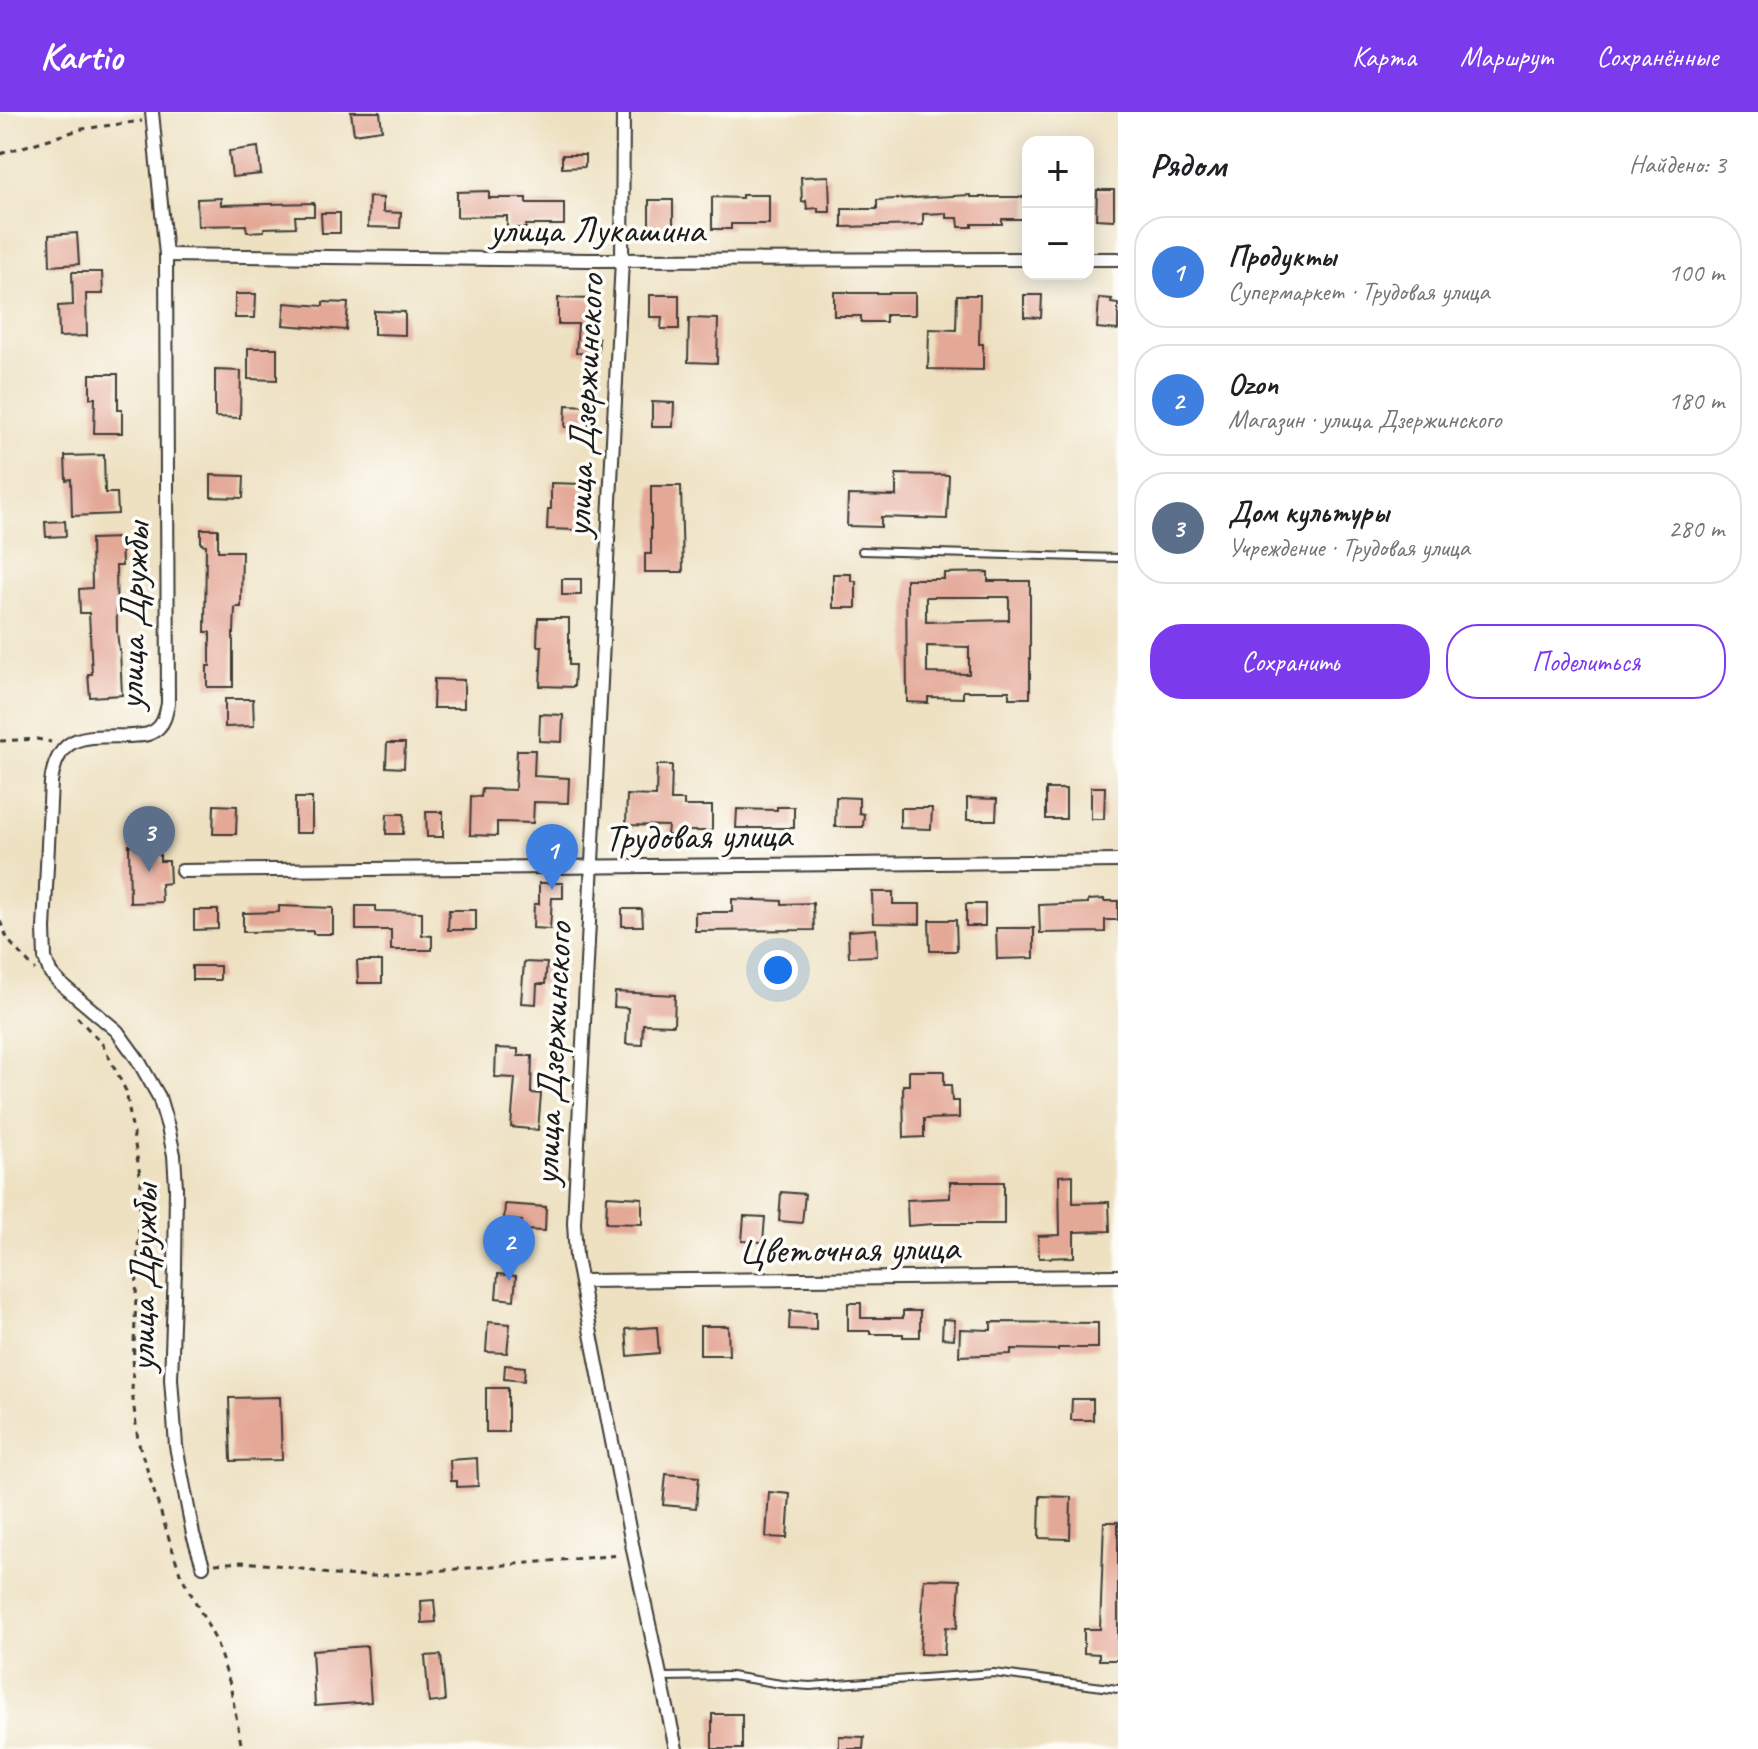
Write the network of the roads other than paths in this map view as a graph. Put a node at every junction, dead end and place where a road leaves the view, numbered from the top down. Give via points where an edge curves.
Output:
1 (623, 112) edge
2 (153, 116) edge
3 (166, 255) junction
4 (1022, 259) edge
5 (1094, 259) edge
6 (1118, 259) edge
7 (622, 260) junction
8 (862, 551) dead end
9 (1118, 558) edge
10 (1118, 861) edge
11 (591, 867) junction
12 (182, 871) dead end
13 (1118, 1276) edge
14 (581, 1281) junction
15 (203, 1566) road end
16 (661, 1677) junction
17 (1118, 1689) edge
18 (676, 1749) edge

1 - 7 street, улица Дзержинского
2 - 3 street, улица Дружбы
3 - 7 street, улица Лукашина
3 - 15 street, улица Дружбы via 168,704 159,727 147,735 78,739 59,754 51,782 44,929 50,972 117,1031 159,1097 168,1127 176,1187 171,1379 176,1446
4 - 7 street, улица Лукашина
5 - 6 street
7 - 11 street, улица Дзержинского
8 - 9 lane
10 - 11 street, Трудовая улица
11 - 12 street, Трудовая улица
11 - 14 street, улица Дзержинского via 574,1223
13 - 14 street, Цветочная улица
14 - 16 street, улица Дзержинского
16 - 17 lane via 731,1676 810,1686 994,1673
16 - 18 street, улица Дзержинского

